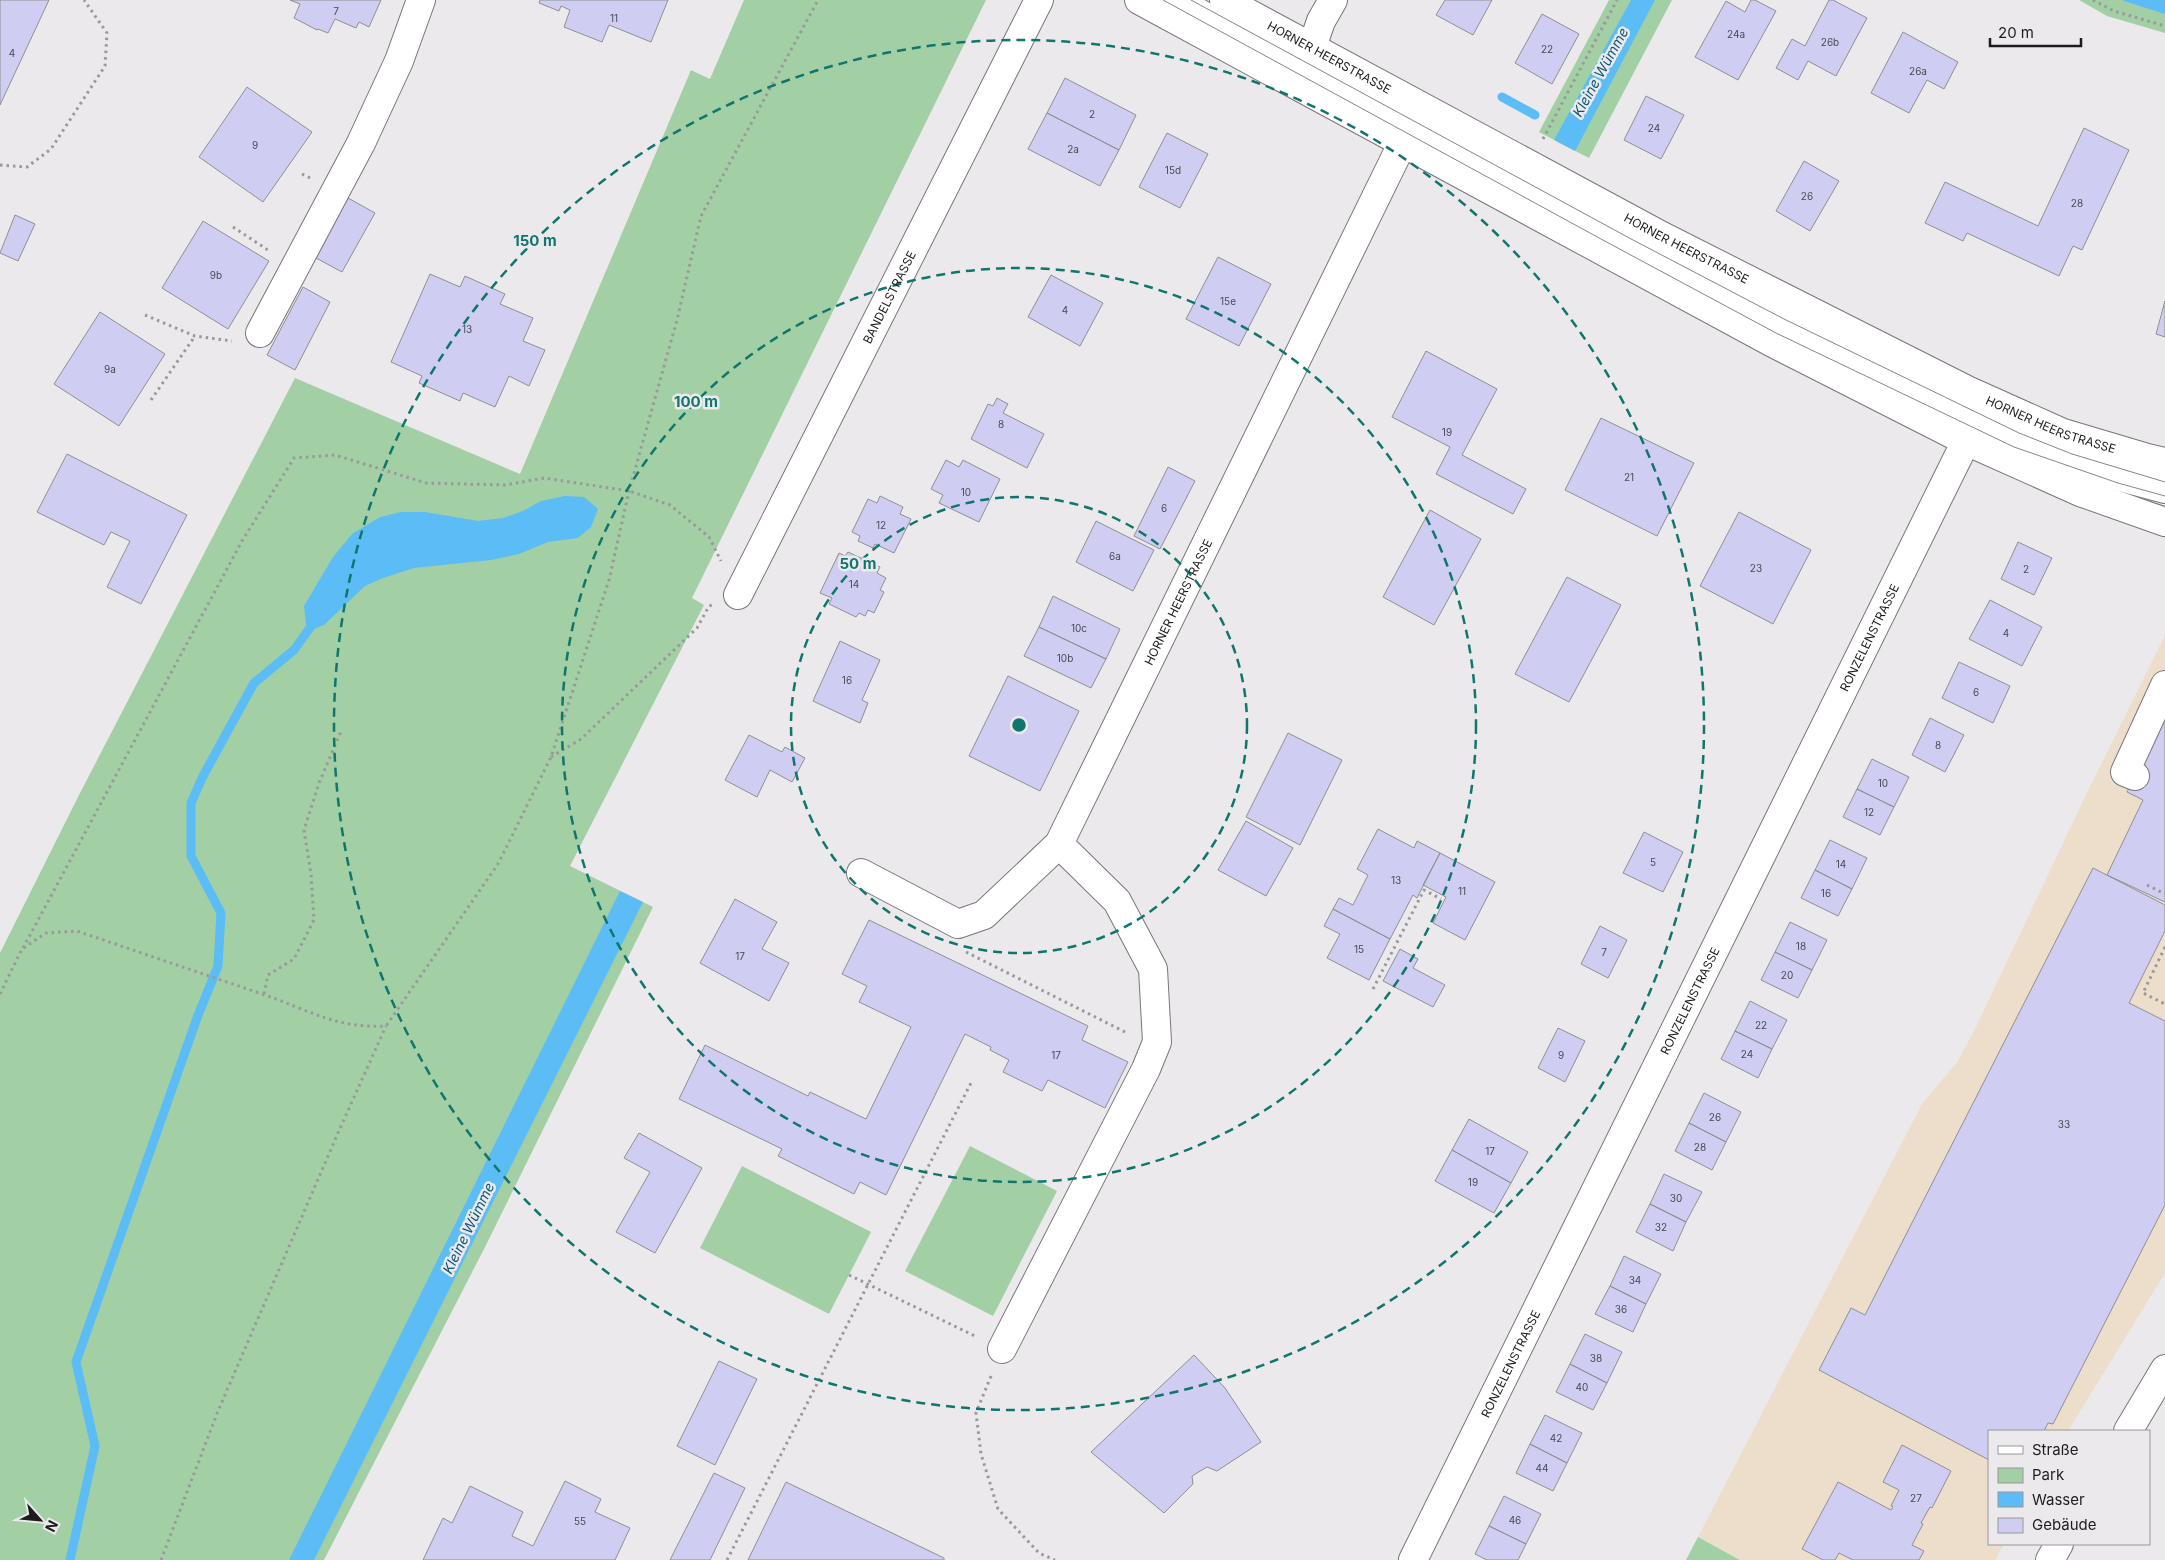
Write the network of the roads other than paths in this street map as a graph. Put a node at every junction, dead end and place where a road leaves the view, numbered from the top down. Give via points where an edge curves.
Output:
1 (421, 0) edge
2 (1039, 0) edge
3 (1139, 0) edge
4 (1175, 0) edge
5 (1224, 0) edge
6 (1333, 0) edge
7 (1312, 47) junction
8 (1402, 144) junction
9 (260, 333) road end
10 (1966, 441) junction
11 (2165, 462) edge
12 (2165, 489) edge
13 (2165, 522) edge
14 (738, 595) road end
15 (2165, 684) edge
16 (2135, 776) dead end
17 (1059, 844) junction
18 (861, 872) dead end
19 (1002, 1349) road end
20 (2165, 1369) edge
21 (2129, 1430) edge
22 (2058, 1545) edge
23 (1413, 1560) edge
24 (2050, 1560) edge

1 - 9 main road via 399,60 361,143
2 - 14 main road, BANDELSTRASSE
3 - 8 main road
4 - 12 main road via 1781,326 1994,430 2058,456
5 - 7 main road, HORNER HEERSTRASSE
6 - 7 main road
7 - 11 main road, HORNER HEERSTRASSE via 1662,236 1967,390 2063,433
8 - 10 main road via 1771,342
8 - 17 main road, HORNER HEERSTRASSE
10 - 13 main road via 2080,492
10 - 23 main road, RONZELENSTRASSE
15 - 16 main road via 2125,772
17 - 18 main road, HORNER HEERSTRASSE via 984,915 958,924
17 - 19 main road via 1117,901 1153,969 1157,1042
20 - 21 main road
22 - 24 main road

